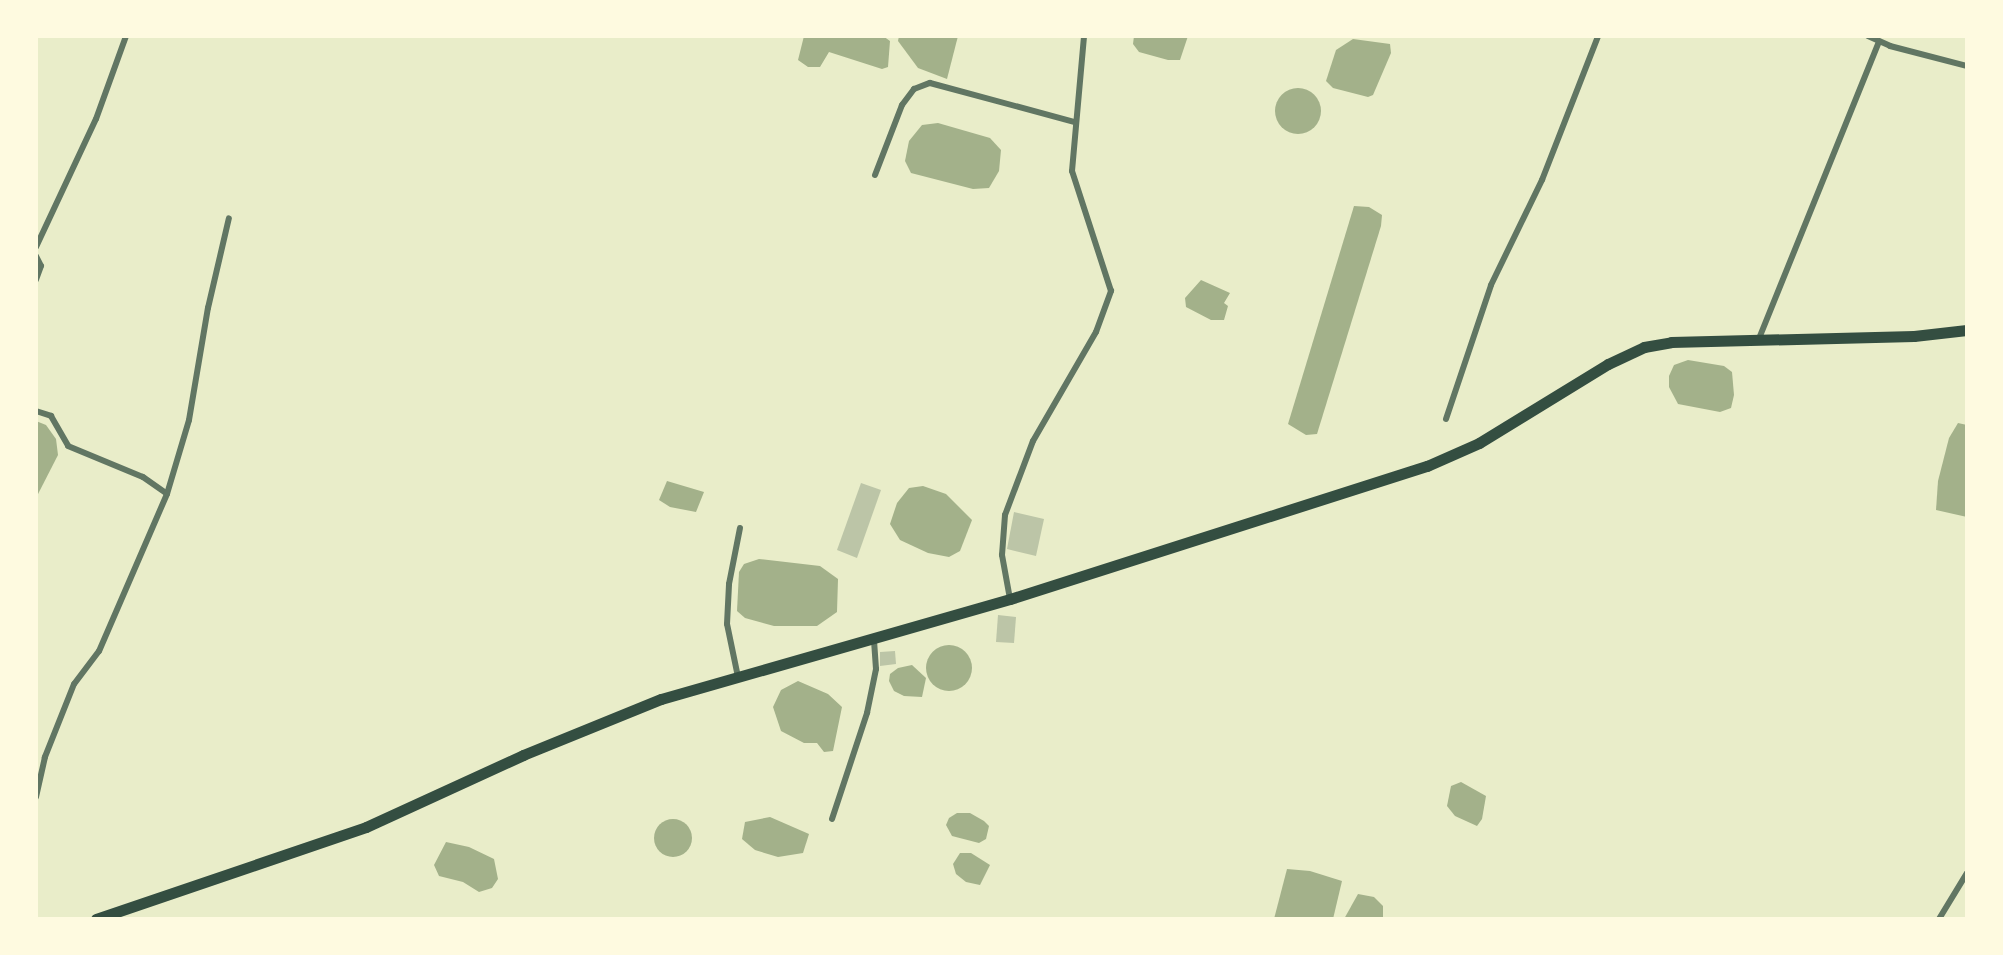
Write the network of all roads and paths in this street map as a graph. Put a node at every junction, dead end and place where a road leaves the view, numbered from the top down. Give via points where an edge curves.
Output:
1 (126, 36) edge
2 (1084, 36) edge
3 (1598, 36) edge
4 (1868, 36) edge
5 (1879, 41) junction
6 (1967, 66) edge
7 (1075, 122) junction
8 (875, 175) dead end
9 (229, 218) dead end
10 (36, 247) edge
11 (36, 256) edge
12 (36, 280) edge
13 (1967, 330) edge
14 (1758, 341) junction
15 (36, 411) edge
16 (1446, 419) dead end
17 (167, 494) junction
18 (740, 528) dead end
19 (1010, 599) junction
20 (874, 638) junction
21 (738, 677) junction
22 (36, 797) edge
23 (832, 819) dead end
24 (1967, 873) edge
25 (96, 919) edge
26 (1939, 919) edge

1 - 10 street via 96,119
2 - 7 street
3 - 16 street via 1542,180 1491,285
4 - 5 street
5 - 6 street
5 - 14 street
7 - 8 street via 930,83 914,89 902,105
7 - 19 street via 1072,171 1111,291 1096,332 1033,441 1005,515 1002,555
9 - 17 street via 189,420
11 - 12 street via 41,266
13 - 14 highway
14 - 19 highway via 1644,347 1479,443 1427,466
15 - 17 street via 51,416 68,446 143,477
17 - 22 street via 99,651 74,684 45,757
18 - 21 street via 727,624
19 - 20 highway
20 - 21 highway
20 - 23 street via 876,669 867,713
21 - 25 highway via 661,699 564,738 366,827
24 - 26 street

